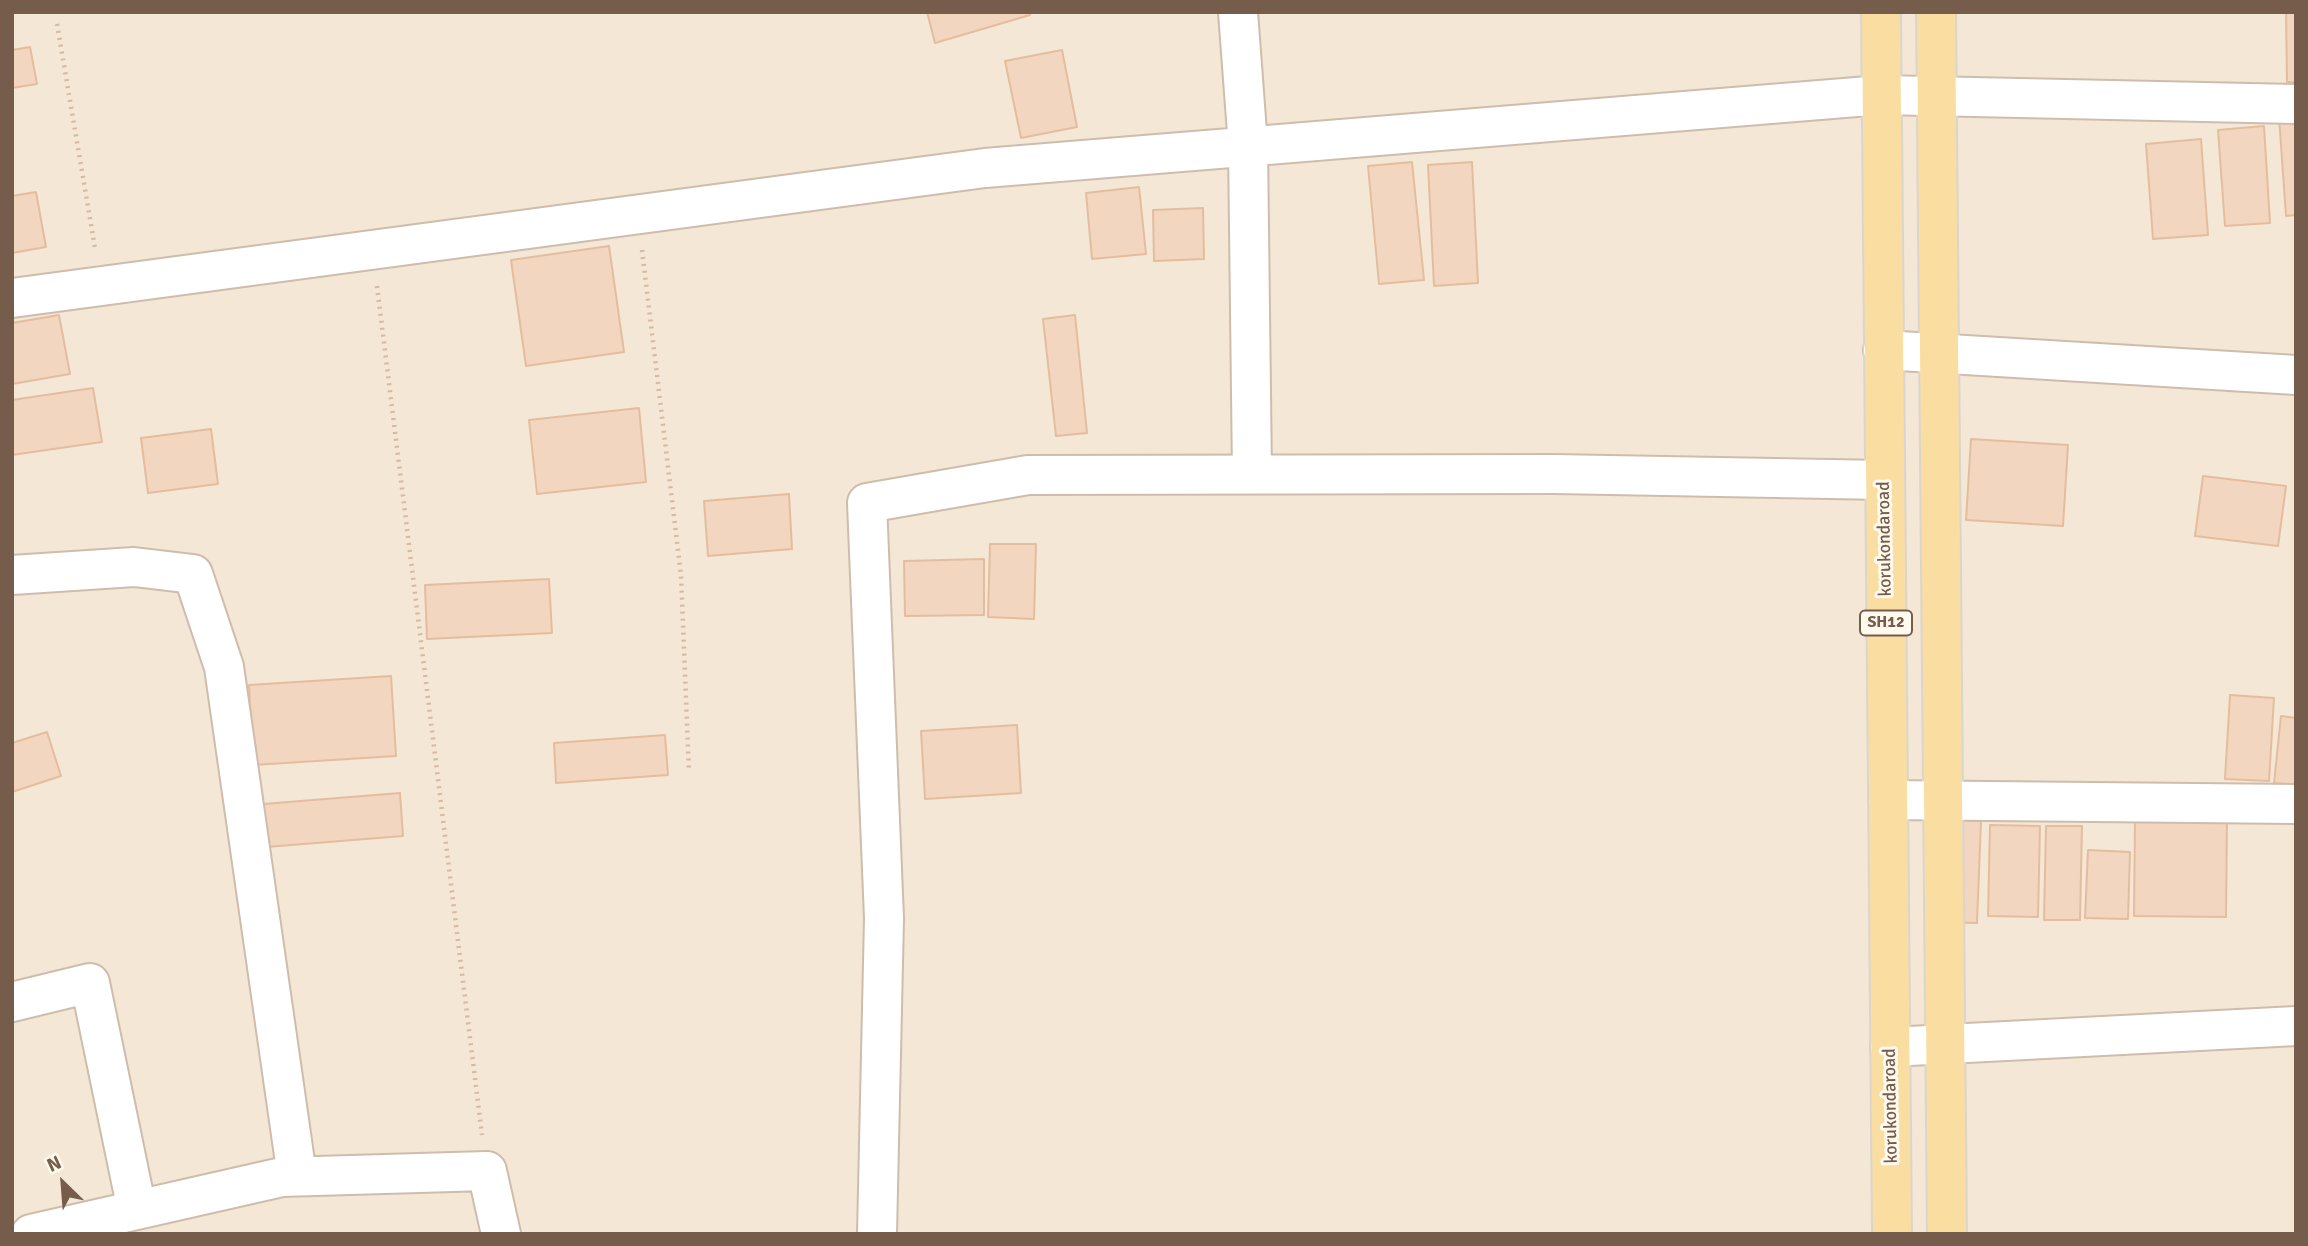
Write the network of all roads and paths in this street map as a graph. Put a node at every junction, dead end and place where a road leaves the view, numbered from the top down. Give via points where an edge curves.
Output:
1 (1238, 12) edge
2 (1881, 12) edge
3 (1936, 12) edge
4 (57, 24) dead end
5 (1881, 95) junction
6 (1937, 96) junction
7 (2296, 104) edge
8 (1248, 146) junction
9 (638, 215) junction
10 (373, 250) junction
11 (102, 287) junction
12 (12, 298) edge
13 (1883, 351) junction
14 (1939, 354) junction
15 (2296, 375) edge
16 (1252, 474) junction
17 (1885, 480) junction
18 (12, 575) edge
19 (690, 772) dead end
20 (1888, 800) junction
21 (1943, 801) junction
22 (2296, 804) edge
23 (12, 1002) edge
24 (2296, 1026) edge
25 (1945, 1044) junction
26 (1891, 1047) junction
27 (487, 1171) junction
28 (297, 1176) junction
29 (137, 1210) junction
30 (31, 1234) edge
31 (501, 1234) edge
32 (877, 1234) edge
33 (1892, 1234) edge
34 (1947, 1234) edge

1 - 8 street
2 - 5 main road, korukondaroad / SH12
3 - 6 main road
4 - 11 path
5 - 6 street
5 - 8 street
5 - 13 main road, korukondaroad / SH12
6 - 7 street
6 - 14 main road
8 - 9 street via 985,168
8 - 16 street
9 - 10 street
9 - 19 path via 681,575
10 - 11 street
10 - 27 path
11 - 12 street
13 - 14 street
13 - 17 main road, korukondaroad / SH12
14 - 15 street
14 - 21 main road
16 - 17 street
16 - 32 street via 1028,475 867,503 884,918
17 - 20 main road, korukondaroad / SH12
18 - 28 street via 134,567 193,573 224,667
20 - 21 street
20 - 26 main road, korukondaroad / SH12
21 - 22 street
21 - 25 main road
23 - 29 street via 90,983
24 - 25 street
25 - 26 street
25 - 34 main road
26 - 33 main road, korukondaroad / SH12
27 - 28 street
27 - 31 street
28 - 29 street
29 - 30 street

